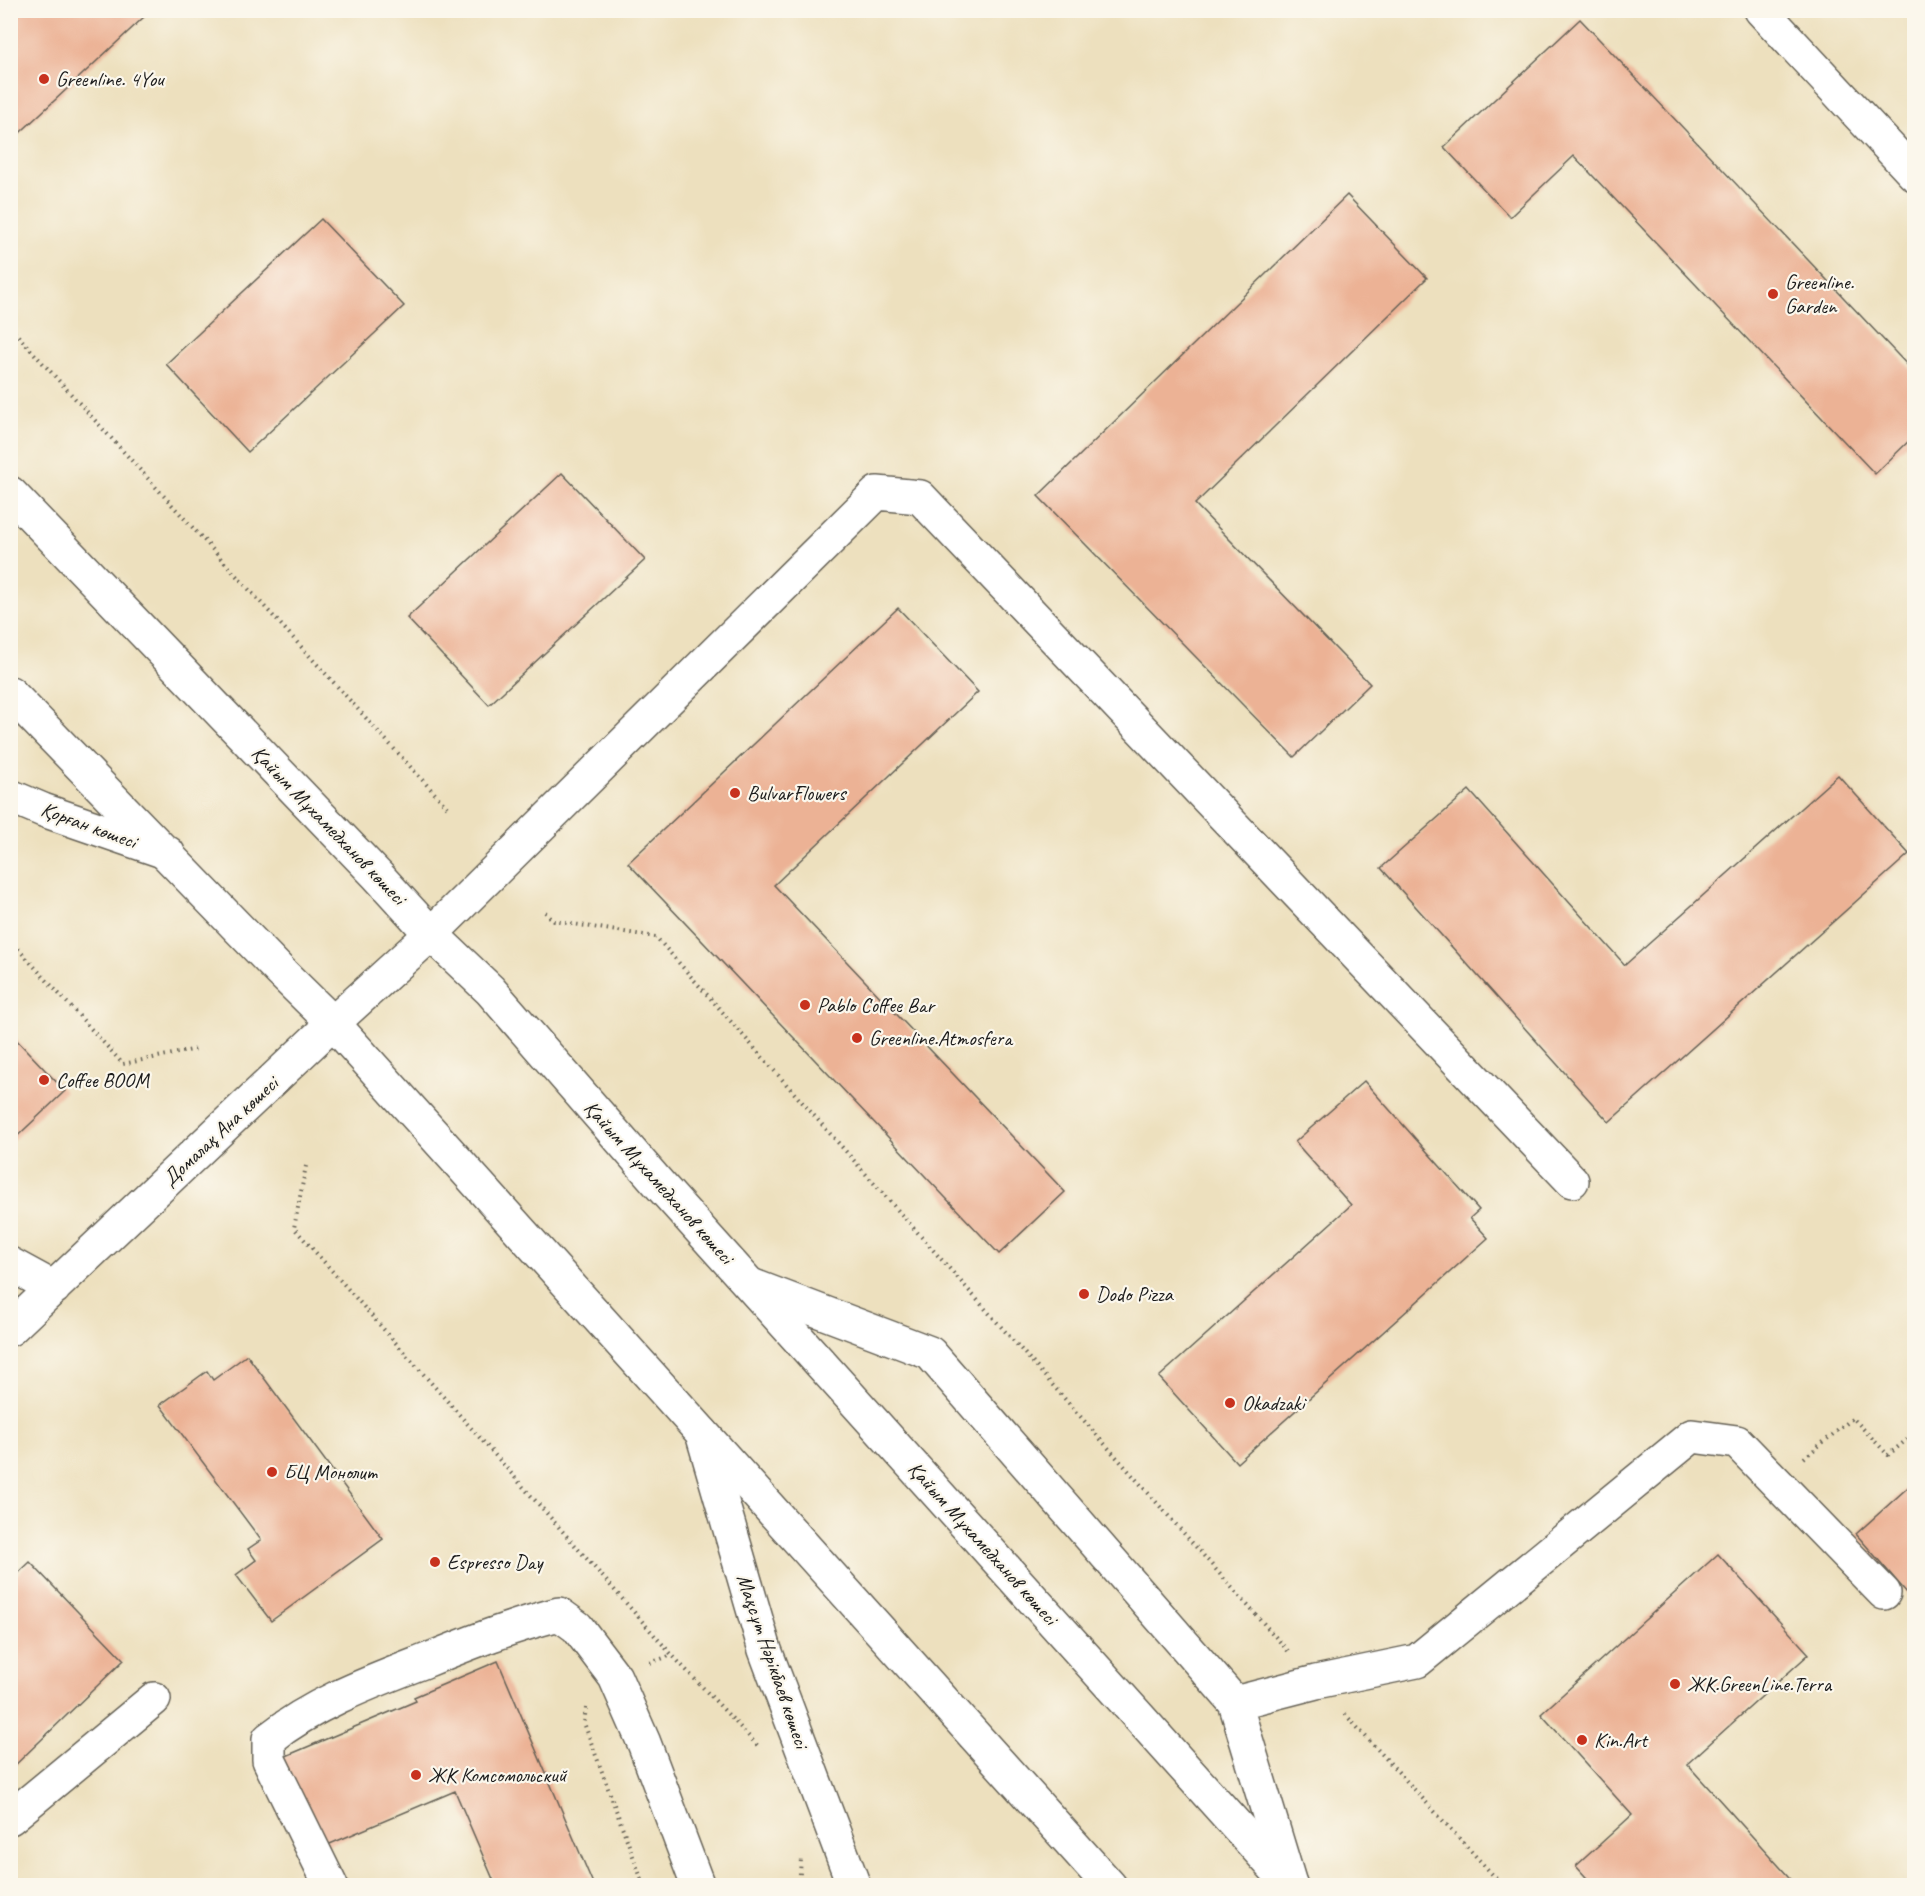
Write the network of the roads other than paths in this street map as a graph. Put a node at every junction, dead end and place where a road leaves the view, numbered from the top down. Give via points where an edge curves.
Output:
1 (1761, 10) edge
2 (1914, 174) edge
3 (10, 493) edge
4 (10, 693) edge
5 (10, 796) edge
6 (168, 853) junction
7 (431, 934) junction
8 (333, 1023) junction
9 (1572, 1181) dead end
10 (10, 1264) edge
11 (751, 1286) junction
12 (54, 1288) junction
13 (10, 1329) edge
14 (702, 1433) junction
15 (1884, 1593) dead end
16 (154, 1700) dead end
17 (1235, 1703) junction
18 (10, 1818) edge
19 (1291, 1885) edge
20 (331, 1886) edge
21 (698, 1886) edge
22 (854, 1886) edge
23 (1110, 1886) edge

1 - 2 main road
3 - 7 main road, Қайым Мұхамедханов көшесі
4 - 6 main road
5 - 6 main road, Қорған көшесі
6 - 8 main road
7 - 8 main road, Домалақ Ана көшесі
7 - 9 main road, Домалақ Ана көшесі via 877,493 920,497
7 - 11 main road, Қайым Мұхамедханов көшесі via 490,990
8 - 12 main road, Домалақ Ана көшесі
8 - 14 main road
10 - 12 main road
11 - 17 main road via 930,1353
11 - 19 main road, Қайым Мұхамедханов көшесі
12 - 13 main road, Домалақ Ана көшесі
14 - 22 main road, Мақсұт Нәрікбаев көшесі via 765,1650
14 - 23 main road
15 - 17 main road via 1737,1442 1692,1436 1417,1661
16 - 18 main road
17 - 19 main road
20 - 21 main road via 268,1760 269,1739 291,1721 371,1682 518,1624 559,1614 577,1627 615,1677

